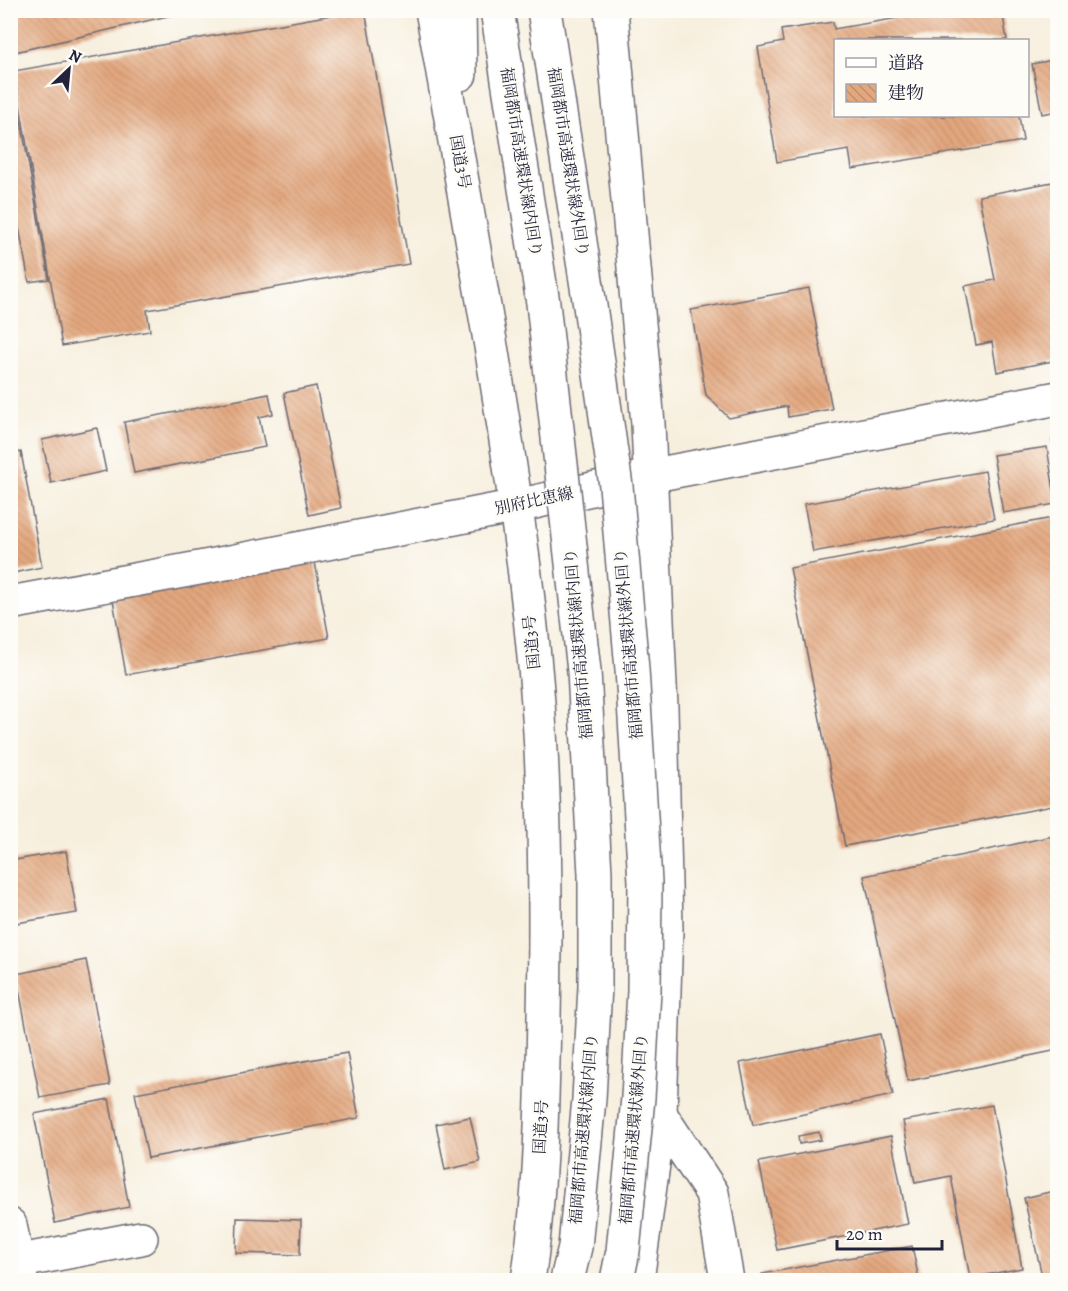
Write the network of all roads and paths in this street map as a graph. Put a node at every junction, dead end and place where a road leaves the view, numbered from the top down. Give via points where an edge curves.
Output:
1 (432, 10) edge
2 (459, 10) edge
3 (497, 10) edge
4 (544, 10) edge
5 (611, 10) edge
6 (460, 163) junction
7 (1058, 398) edge
8 (649, 476) junction
9 (517, 506) junction
10 (10, 603) edge
11 (660, 1114) junction
12 (10, 1225) edge
13 (141, 1238) dead end
14 (16, 1268) edge
15 (528, 1281) edge
16 (567, 1281) edge
17 (617, 1281) edge
18 (637, 1281) edge
19 (727, 1281) edge

1 - 6 main road, 国道3号
2 - 6 main road
3 - 16 main road, 福岡都市高速環状線内回り, bridge via 543,303 584,671 595,874 595,986 588,1110
4 - 17 main road, 福岡都市高速環状線外回り, bridge via 616,486 645,882 638,1098
5 - 8 main road via 648,424
6 - 9 main road, 国道3号
7 - 8 main road, 別府比恵線
8 - 9 main road, 別府比恵線
8 - 11 main road via 661,707 666,929
9 - 10 main road, 別府比恵線
9 - 15 main road, 国道3号 via 538,700 545,816 543,1096
11 - 18 main road
11 - 19 main road via 712,1192
12 - 14 main road
13 - 14 main road

